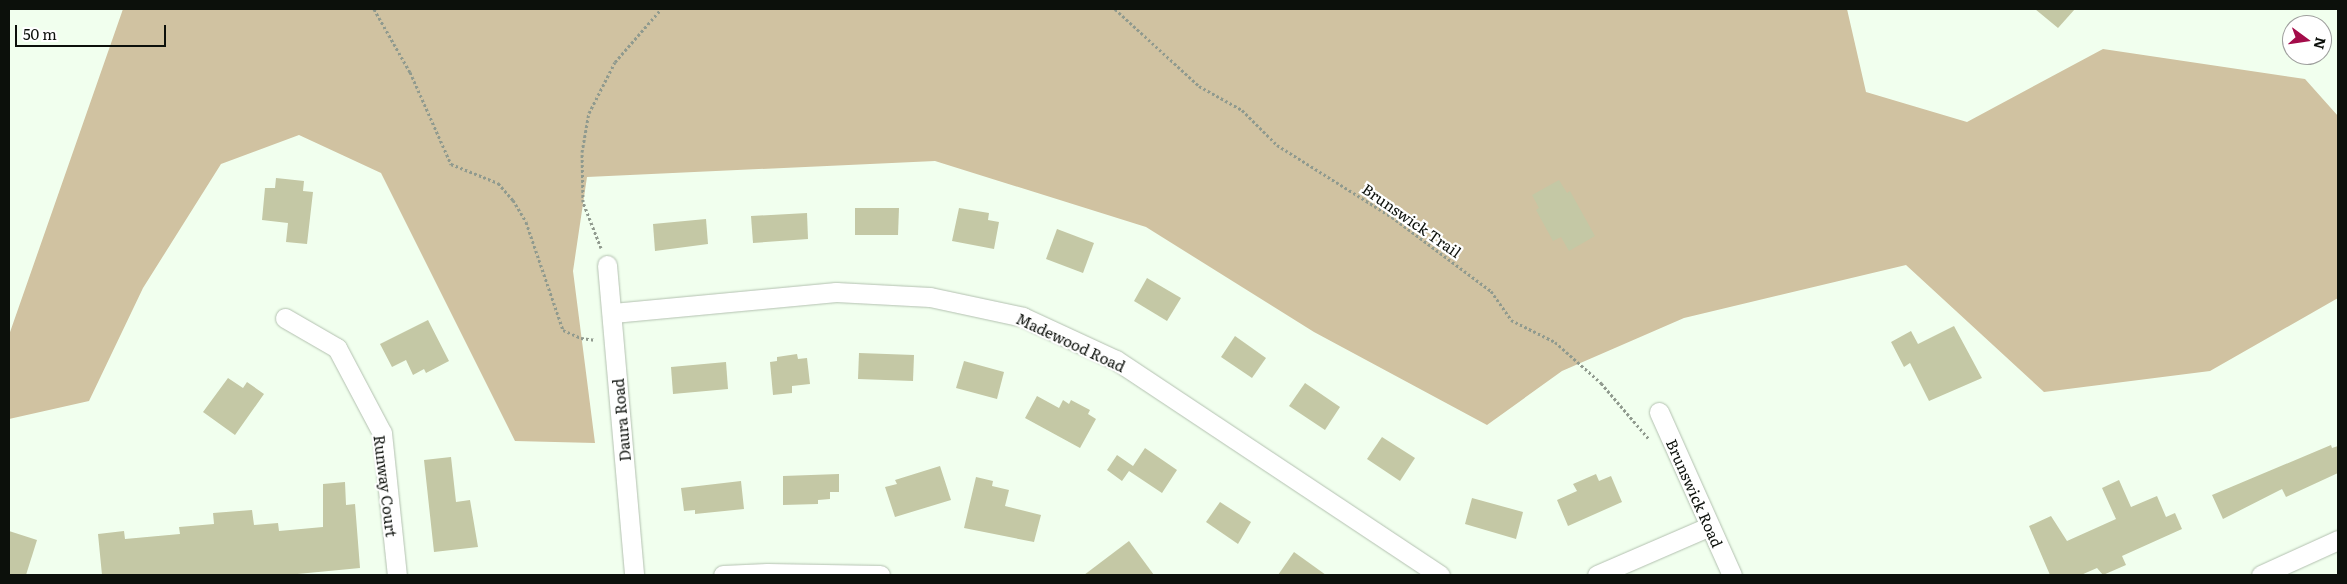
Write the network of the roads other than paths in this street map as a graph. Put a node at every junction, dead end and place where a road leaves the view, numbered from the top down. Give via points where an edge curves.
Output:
1 (607, 265) road end
2 (613, 314) junction
3 (285, 318) dead end
4 (1659, 412) dead end
5 (1710, 526) junction
6 (2338, 540) edge
7 (397, 575) edge
8 (634, 575) edge
9 (723, 575) edge
10 (880, 575) edge
11 (1440, 575) edge
12 (1597, 575) edge
13 (1732, 575) edge
14 (2262, 575) edge

1 - 2 street, Daura Road
2 - 8 street, Daura Road
2 - 11 street, Madewood Road via 836,292 930,297 1023,317 1116,360
3 - 7 street, Runway Court via 337,348 382,433
4 - 5 street, Brunswick Road
5 - 12 street
5 - 13 street, Brunswick Road
6 - 14 street
9 - 10 street via 767,572

